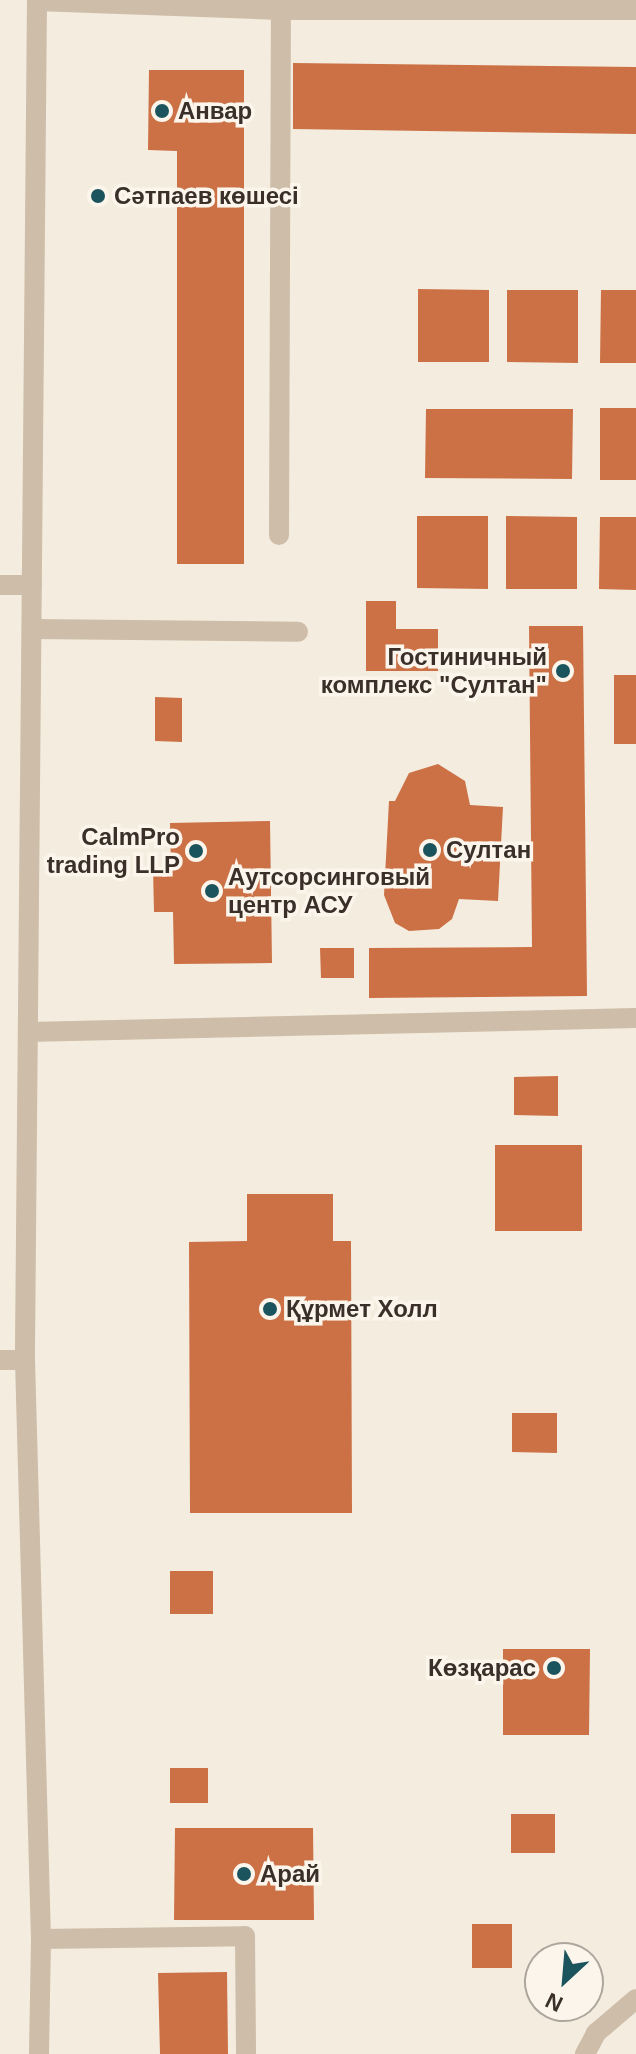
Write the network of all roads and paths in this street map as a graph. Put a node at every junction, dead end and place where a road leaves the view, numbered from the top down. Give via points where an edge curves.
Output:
1 (37, 0) edge
2 (280, 5) edge
3 (636, 10) edge
4 (279, 535) dead end
5 (0, 585) edge
6 (32, 585) junction
7 (32, 629) junction
8 (298, 632) dead end
9 (636, 1018) edge
10 (28, 1032) junction
11 (0, 1360) edge
12 (25, 1360) junction
13 (41, 1939) junction
14 (636, 1999) edge
15 (39, 2054) edge
16 (246, 2054) edge
17 (585, 2054) edge

1 - 2 street
1 - 6 street
2 - 3 street
2 - 4 street
5 - 6 street
6 - 7 street
7 - 8 street
7 - 10 street
9 - 10 street
10 - 12 street
11 - 12 street
12 - 13 street
13 - 15 street
13 - 16 street via 245,1936
14 - 17 street via 596,2033

